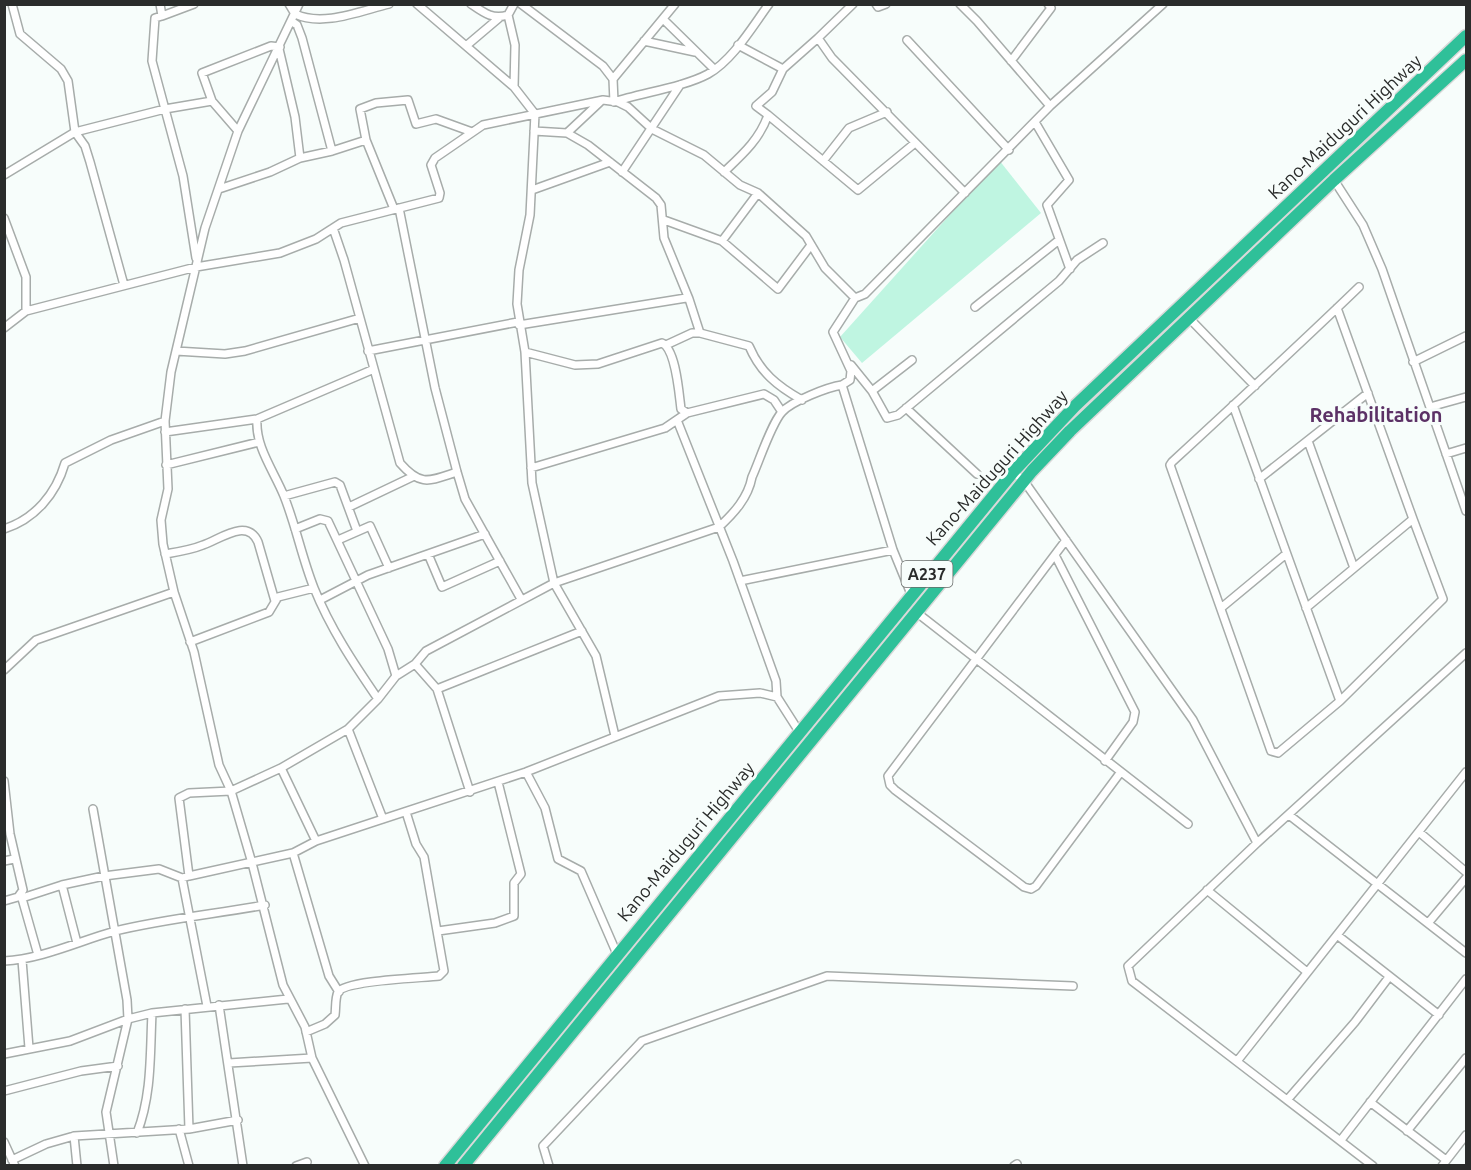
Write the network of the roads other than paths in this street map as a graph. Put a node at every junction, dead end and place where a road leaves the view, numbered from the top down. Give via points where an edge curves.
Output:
1 (12, 4) edge
2 (159, 4) edge
3 (195, 4) edge
4 (289, 4) edge
5 (299, 4) edge
6 (389, 4) edge
7 (417, 4) edge
8 (471, 4) edge
9 (514, 4) edge
10 (521, 4) edge
11 (675, 4) edge
12 (769, 4) edge
13 (853, 4) edge
14 (876, 4) edge
15 (886, 4) edge
16 (960, 4) edge
17 (1163, 4) edge
18 (1052, 6) edge
19 (508, 15) junction
20 (162, 16) junction
21 (293, 17) junction
22 (499, 18) junction
23 (663, 19) junction
24 (1467, 36) edge
25 (818, 38) junction
26 (907, 40) dead end
27 (644, 41) junction
28 (738, 45) junction
29 (466, 46) junction
30 (280, 48) junction
31 (697, 52) junction
32 (1467, 60) edge
33 (1011, 61) junction
34 (714, 69) junction
35 (783, 69) junction
36 (613, 79) junction
37 (680, 85) junction
38 (514, 87) junction
39 (603, 100) junction
40 (212, 101) junction
41 (614, 102) junction
42 (1050, 106) junction
43 (165, 109) junction
44 (887, 112) junction
45 (535, 114) junction
46 (768, 116) junction
47 (1035, 122) junction
48 (652, 129) junction
49 (238, 131) junction
50 (534, 131) junction
51 (75, 132) junction
52 (472, 132) junction
53 (567, 133) junction
54 (366, 140) junction
55 (915, 143) junction
56 (1009, 150) junction
57 (332, 151) junction
58 (300, 158) junction
59 (823, 161) junction
60 (610, 162) junction
61 (622, 172) junction
62 (724, 172) junction
63 (4, 176) edge
64 (1334, 180) junction
65 (219, 189) junction
66 (532, 190) junction
67 (758, 193) junction
68 (965, 193) junction
69 (396, 208) junction
70 (4, 218) edge
71 (664, 220) junction
72 (333, 228) junction
73 (1059, 240) junction
74 (722, 241) junction
75 (1103, 243) dead end
76 (811, 245) junction
77 (196, 267) junction
78 (1070, 269) junction
79 (124, 285) junction
80 (1359, 287) dead end
81 (855, 298) junction
82 (689, 299) junction
83 (975, 307) dead end
84 (1337, 308) junction
85 (26, 311) junction
86 (360, 318) junction
87 (1189, 318) junction
88 (518, 323) junction
89 (4, 328) edge
90 (700, 333) junction
91 (1467, 336) edge
92 (425, 339) junction
93 (666, 345) junction
94 (176, 351) junction
95 (368, 351) junction
96 (525, 352) junction
97 (846, 358) junction
98 (912, 360) dead end
99 (1413, 362) junction
100 (374, 369) junction
101 (842, 385) junction
102 (1255, 386) junction
103 (872, 391) junction
104 (1368, 393) junction
105 (1467, 397) edge
106 (802, 399) junction
107 (1233, 405) junction
108 (1430, 407) junction
109 (906, 408) junction
110 (782, 412) junction
111 (687, 414) junction
112 (257, 419) junction
113 (677, 420) junction
114 (165, 421) junction
115 (165, 432) junction
116 (1308, 441) junction
117 (259, 442) junction
118 (1467, 448) edge
119 (1446, 454) junction
120 (166, 465) junction
121 (531, 468) junction
122 (457, 472) junction
123 (1013, 472) junction
124 (976, 474) dead end
125 (412, 477) junction
126 (1259, 479) junction
127 (1024, 481) junction
128 (284, 496) junction
129 (348, 507) junction
130 (1467, 511) edge
131 (1413, 519) junction
132 (719, 527) junction
133 (4, 530) edge
134 (295, 530) junction
135 (357, 531) junction
136 (485, 534) junction
137 (338, 540) junction
138 (1066, 540) junction
139 (893, 550) junction
140 (165, 554) junction
141 (428, 554) junction
142 (1286, 554) junction
143 (1055, 555) junction
144 (500, 561) junction
145 (389, 568) junction
146 (1354, 568) junction
147 (740, 581) junction
148 (356, 582) junction
149 (554, 583) junction
150 (314, 588) junction
151 (174, 592) junction
152 (911, 594) junction
153 (521, 599) junction
154 (320, 600) junction
155 (275, 601) junction
156 (1221, 608) junction
157 (1306, 608) junction
158 (915, 612) junction
159 (582, 631) junction
160 (190, 642) junction
161 (1467, 653) edge
162 (975, 659) junction
163 (415, 664) junction
164 (4, 670) edge
165 (396, 676) junction
166 (436, 688) junction
167 (777, 697) junction
168 (378, 699) junction
169 (1340, 701) junction
170 (348, 729) junction
171 (800, 733) junction
172 (615, 736) junction
173 (1105, 761) junction
174 (280, 768) junction
175 (526, 772) junction
176 (1467, 772) edge
177 (1120, 773) junction
178 (4, 781) edge
179 (498, 782) junction
180 (5, 789) edge
181 (231, 791) junction
182 (470, 792) junction
183 (93, 809) dead end
184 (406, 812) junction
185 (1289, 815) junction
186 (383, 819) junction
187 (1188, 824) dead end
188 (1419, 832) junction
189 (316, 841) junction
190 (1257, 843) junction
191 (293, 854) junction
192 (14, 859) junction
193 (4, 861) edge
194 (252, 863) junction
195 (1467, 872) edge
196 (104, 876) junction
197 (185, 877) junction
198 (1467, 878) edge
199 (1376, 883) junction
200 (62, 885) junction
201 (1208, 890) junction
202 (22, 896) junction
203 (4, 901) edge
204 (264, 905) junction
205 (190, 918) junction
206 (1429, 922) junction
207 (115, 931) junction
208 (438, 931) junction
209 (1337, 935) junction
210 (77, 943) junction
211 (1467, 952) edge
212 (617, 954) junction
213 (38, 955) junction
214 (22, 960) junction
215 (4, 961) edge
216 (1307, 972) junction
217 (1389, 977) junction
218 (1467, 979) edge
219 (1073, 986) dead end
220 (339, 992) junction
221 (288, 999) junction
222 (219, 1005) junction
223 (207, 1006) junction
224 (185, 1009) junction
225 (152, 1013) junction
226 (1439, 1015) junction
227 (128, 1019) junction
228 (306, 1032) junction
229 (29, 1048) junction
230 (4, 1054) edge
231 (312, 1058) junction
232 (1467, 1058) edge
233 (1238, 1060) junction
234 (229, 1063) junction
235 (118, 1066) junction
236 (4, 1091) edge
237 (1288, 1099) junction
238 (1370, 1102) junction
239 (238, 1120) junction
240 (179, 1129) junction
241 (189, 1129) junction
242 (1407, 1131) junction
243 (137, 1133) junction
244 (109, 1134) junction
245 (1467, 1135) edge
246 (74, 1136) junction
247 (1341, 1140) junction
248 (4, 1142) edge
249 (307, 1162) dead end
250 (14, 1163) edge
251 (1444, 1163) edge
252 (77, 1166) edge
253 (114, 1166) edge
254 (189, 1166) edge
255 (243, 1166) edge
256 (296, 1166) edge
257 (365, 1166) edge
258 (445, 1166) edge
259 (463, 1166) edge
260 (549, 1166) edge
261 (1373, 1166) edge

1 - 51 street via 20,34 62,69 68,81
2 - 20 street
3 - 20 street
4 - 21 street
5 - 21 street
6 - 21 street via 324,18
7 - 29 street
8 - 22 street
9 - 19 street
10 - 36 street via 603,66
11 - 23 street
12 - 28 street
13 - 25 street
14 - 15 street
16 - 33 street
17 - 42 street
18 - 33 street
19 - 22 street
19 - 38 street via 515,45
20 - 43 street via 155,18 152,61
21 - 30 street
21 - 57 street
22 - 29 street
23 - 27 street
23 - 31 street
24 - 123 highway, Kano-Maiduguri Highway / A237 via 1075,406
25 - 35 street
25 - 44 street via 832,58
26 - 56 street
27 - 31 street
27 - 36 street
28 - 34 street
28 - 35 street
29 - 38 street
30 - 40 street via 271,46 202,73
30 - 49 street
30 - 58 street
31 - 34 street
32 - 64 highway, Kano-Maiduguri Highway / A237
33 - 42 street
34 - 37 street
35 - 46 street via 772,92 756,106
36 - 41 street
37 - 41 street
37 - 48 street
38 - 45 street
39 - 41 street
39 - 45 street
39 - 53 street
40 - 43 street
40 - 49 street
41 - 48 street via 628,107
42 - 47 street
43 - 51 street
43 - 77 street via 183,176
44 - 55 street
44 - 59 street via 849,128
45 - 50 street
45 - 52 street via 483,125
46 - 59 street
46 - 62 street via 756,140
47 - 56 street
47 - 73 street via 1069,180 1047,205
48 - 61 street
48 - 62 street via 704,155
49 - 65 street
50 - 53 street
50 - 66 street
51 - 63 street
51 - 79 street via 85,146 94,172
52 - 54 street via 436,119 416,124 408,100 388,101 360,109
52 - 69 street via 431,165 439,198
53 - 60 street
54 - 57 street
54 - 69 street
55 - 59 street via 858,190
55 - 68 street
56 - 68 street
57 - 58 street
58 - 65 street
60 - 61 street
60 - 66 street
61 - 71 street via 656,198
62 - 67 street
64 - 87 highway, Kano-Maiduguri Highway / A237
64 - 99 street via 1363,225
65 - 77 street
66 - 88 street via 519,270
67 - 74 street
67 - 76 street via 800,230
68 - 81 street via 865,294
69 - 72 street
69 - 92 street
70 - 85 street via 26,277
71 - 74 street
71 - 82 street via 664,238
72 - 77 street via 280,253
72 - 86 street
73 - 78 street
73 - 83 street
74 - 76 street via 778,288
75 - 78 street
76 - 81 street via 825,268
77 - 79 street
77 - 94 street
78 - 109 street
79 - 85 street
80 - 84 street
81 - 97 street via 833,332
82 - 88 street
82 - 90 street
84 - 102 street
84 - 104 street
85 - 89 street
86 - 94 street via 245,351
86 - 95 street
87 - 102 street
87 - 127 highway, Kano-Maiduguri Highway / A237 via 1070,431
88 - 92 street
88 - 96 street
90 - 93 street
90 - 106 street via 749,346 762,372
91 - 99 street
92 - 95 street
92 - 122 street
93 - 96 street via 642,348 598,364 575,365
93 - 111 street via 676,373 681,409
94 - 114 street
95 - 100 street
96 - 121 street
97 - 101 street via 850,380
97 - 103 street
98 - 103 street
99 - 108 street
100 - 112 street
100 - 125 street via 400,463
101 - 106 street
101 - 139 street
102 - 107 street
103 - 109 street via 887,418
104 - 116 street
104 - 131 street
105 - 108 street
106 - 110 street
107 - 126 street
107 - 156 street via 1170,465
108 - 119 street
109 - 124 street
110 - 111 street via 764,394
110 - 132 street via 750,489
111 - 113 street
112 - 115 street
112 - 117 street
113 - 121 street via 665,428
113 - 132 street
114 - 115 street
114 - 133 street via 111,440 64,464 60,479 41,507 21,524
115 - 120 street
116 - 126 street
116 - 146 street
117 - 120 street
117 - 128 street
118 - 119 street
119 - 130 street
120 - 140 street via 168,489 162,520
121 - 149 street
122 - 125 street via 427,482
122 - 136 street via 465,499
123 - 127 street
123 - 152 highway, Kano-Maiduguri Highway / A237
125 - 129 street
126 - 142 street
127 - 138 street
127 - 158 highway, Kano-Maiduguri Highway / A237
128 - 129 street via 335,482 340,485
128 - 134 street
129 - 135 street
131 - 146 street
131 - 169 street via 1443,599
132 - 147 street
132 - 149 street
134 - 137 street via 320,519 328,521
134 - 150 street
135 - 137 street
135 - 145 street via 370,526
136 - 141 street
136 - 144 street
137 - 148 street
138 - 143 street
138 - 190 street via 1193,720
139 - 147 street
139 - 152 street
140 - 151 street
140 - 155 street via 204,545 231,532 248,531 258,542
141 - 144 street via 442,587
141 - 145 street
142 - 156 street
142 - 157 street
143 - 162 street
143 - 173 street via 1135,712 1133,722
144 - 153 street
145 - 148 street
146 - 157 street
147 - 167 street via 776,681
148 - 154 street
148 - 165 street
149 - 153 street
149 - 159 street
150 - 154 street
150 - 155 street
151 - 160 street
151 - 164 street via 36,640
152 - 171 highway, Kano-Maiduguri Highway / A237
153 - 163 street via 426,651
154 - 168 street via 353,664
155 - 160 street via 269,612
156 - 169 street via 1270,751 1278,753
157 - 169 street
158 - 162 street
158 - 259 highway, Kano-Maiduguri Highway / A237
159 - 166 street
159 - 172 street via 596,656
160 - 181 street via 219,765
161 - 185 street
162 - 173 street
162 - 177 street via 888,776 896,790 1031,889
163 - 165 street
163 - 166 street
165 - 168 street
166 - 182 street
167 - 171 street
167 - 172 street via 760,693 720,696
168 - 170 street
170 - 174 street
170 - 186 street
171 - 212 highway, Kano-Maiduguri Highway / A237
172 - 175 street
173 - 177 street
174 - 181 street
174 - 189 street
175 - 179 street
175 - 212 street via 545,808 558,859 581,871
176 - 188 street
177 - 187 street
178 - 180 street
179 - 182 street
179 - 208 street via 521,874 514,883 514,916 495,923
180 - 192 street
181 - 194 street
181 - 197 street via 189,793 179,798
182 - 184 street
183 - 196 street
184 - 186 street
184 - 208 street via 424,857
185 - 190 street
185 - 199 street
186 - 189 street
188 - 195 street
188 - 199 street
189 - 191 street
190 - 201 street
191 - 194 street
191 - 220 street via 329,976
192 - 193 street
192 - 202 street
194 - 197 street
194 - 204 street
196 - 197 street via 159,869
196 - 200 street
196 - 207 street
197 - 205 street
198 - 206 street
199 - 206 street
199 - 209 street
200 - 202 street
200 - 210 street
201 - 216 street
201 - 233 street via 1134,958 1128,974 1132,981
202 - 203 street
202 - 213 street
204 - 205 street
204 - 221 street
205 - 207 street
205 - 223 street
206 - 211 street
207 - 210 street
207 - 227 street
208 - 220 street via 442,975 358,985
209 - 216 street
209 - 217 street
210 - 213 street
212 - 258 highway, Kano-Maiduguri Highway / A237
213 - 214 street
214 - 215 street
214 - 229 street
216 - 233 street
217 - 226 street
217 - 237 street
218 - 226 street
219 - 260 street via 827,976 642,1041 543,1146
220 - 228 street via 335,1015
221 - 222 street
221 - 228 street
222 - 223 street
222 - 234 street
223 - 224 street
224 - 225 street
224 - 241 street
225 - 227 street
225 - 243 street via 145,1107
226 - 238 street
227 - 229 street via 70,1041
227 - 235 street
228 - 231 street
229 - 230 street
231 - 234 street
231 - 257 street
232 - 242 street
233 - 237 street
234 - 239 street
235 - 236 street via 81,1071
235 - 244 street via 106,1112
237 - 247 street
238 - 242 street
238 - 247 street
239 - 241 street
239 - 255 street
240 - 241 street
240 - 243 street
240 - 254 street
242 - 251 street
243 - 244 street
244 - 246 street
244 - 253 street
245 - 251 street
246 - 250 street via 46,1144
246 - 252 street
247 - 261 street
248 - 250 street
249 - 256 street

